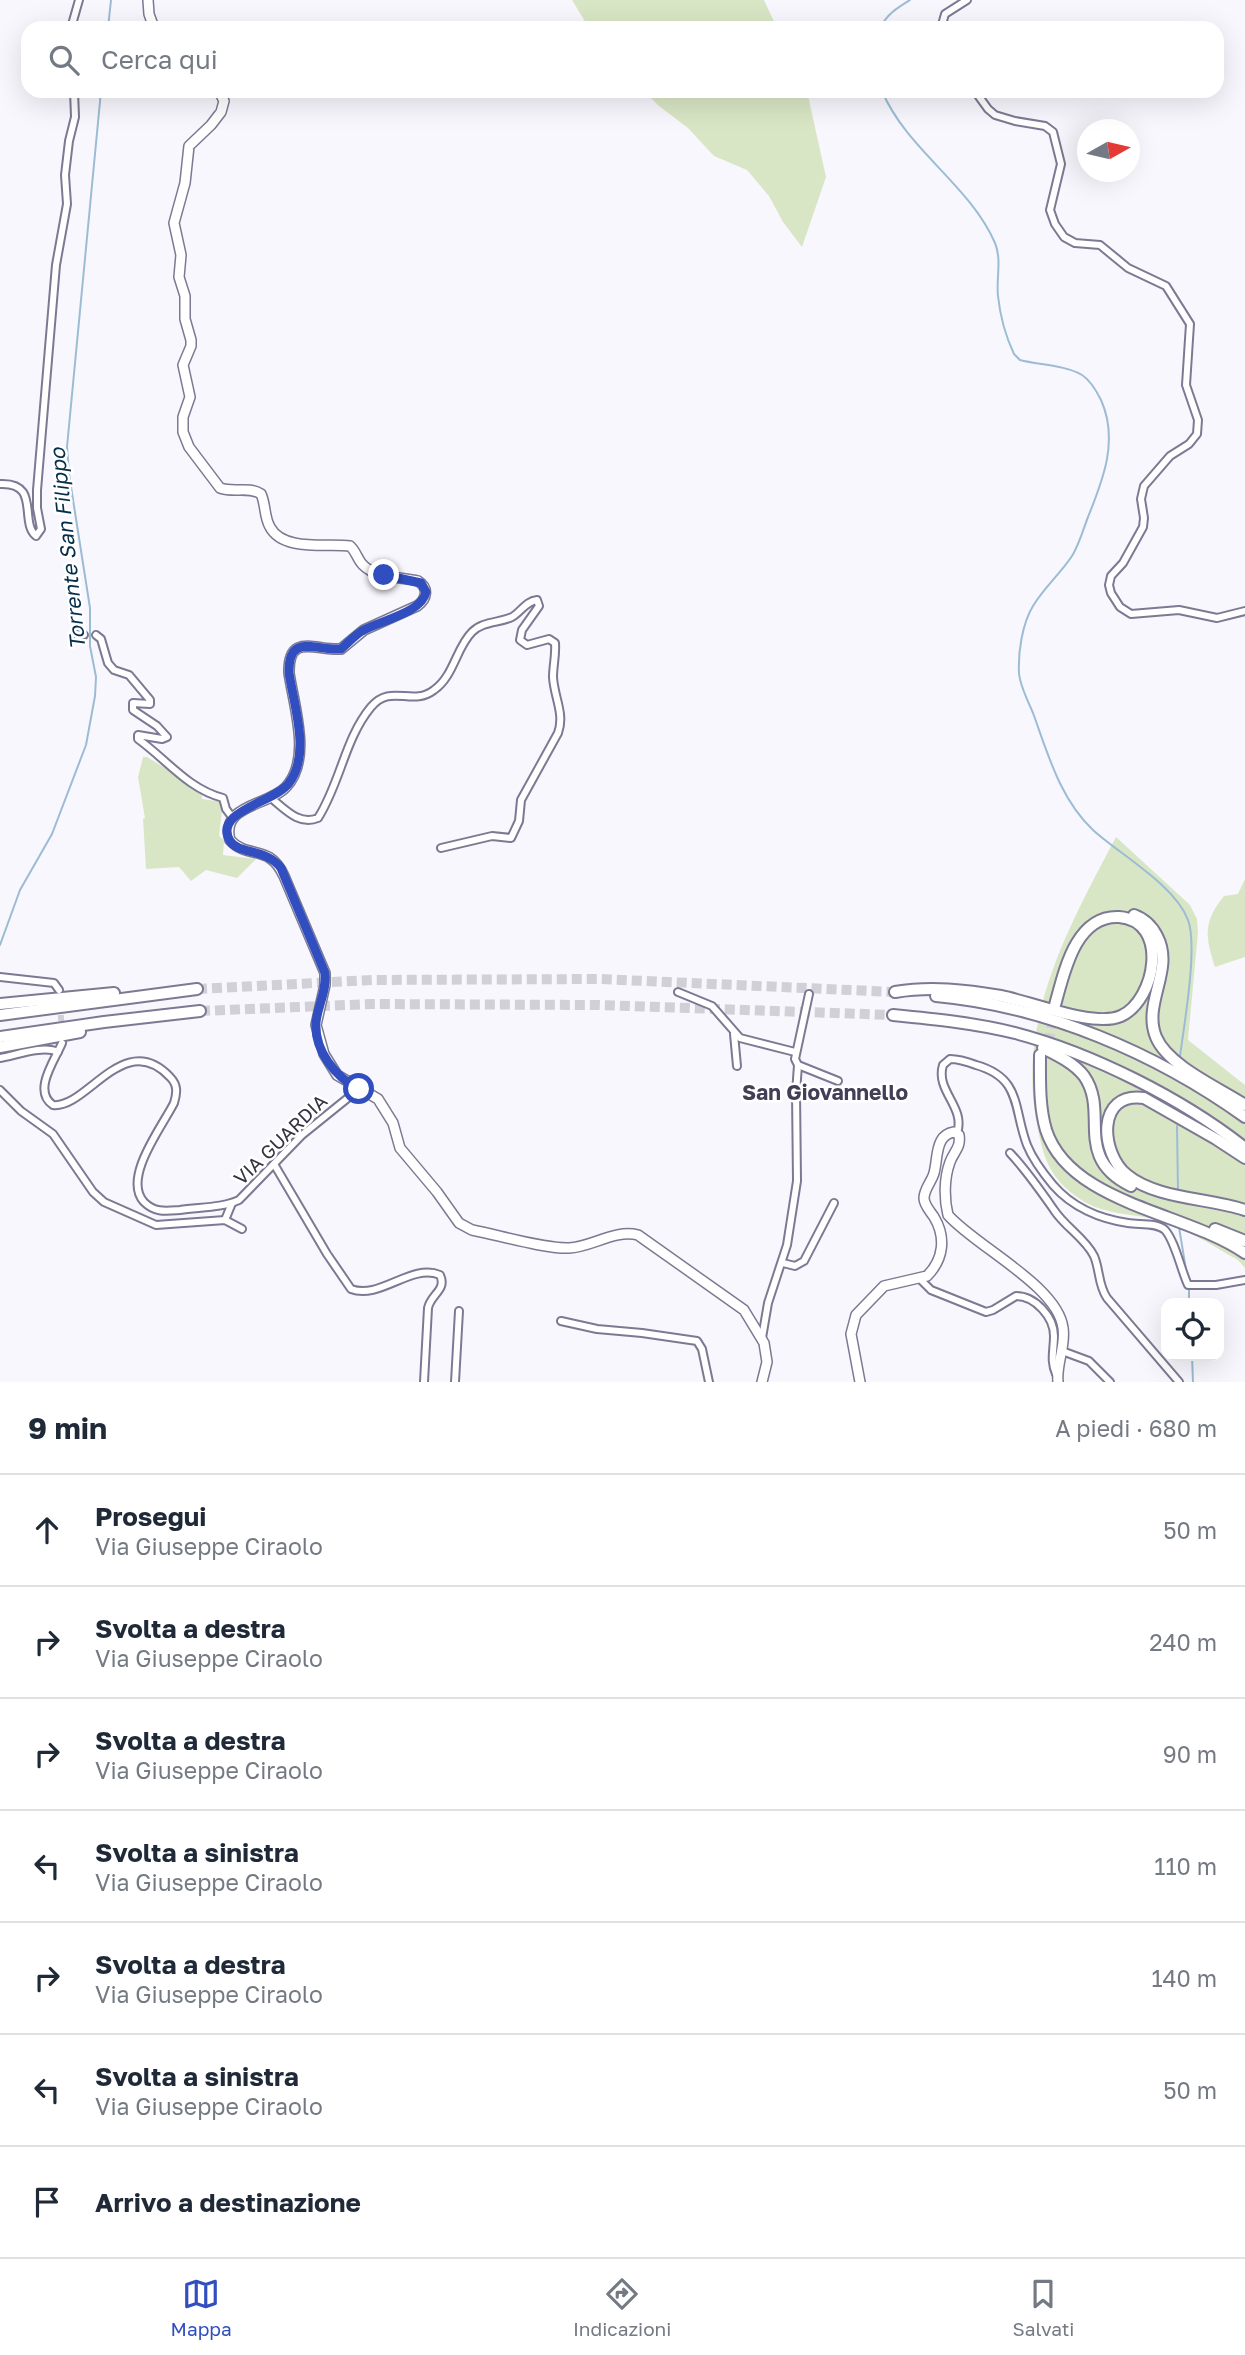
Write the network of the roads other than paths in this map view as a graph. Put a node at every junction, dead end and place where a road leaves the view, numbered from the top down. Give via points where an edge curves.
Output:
1 (79, 0) edge
2 (148, 0) edge
3 (967, 0) edge
4 (73, 21) edge
5 (152, 21) edge
6 (943, 21) edge
7 (74, 98) edge
8 (222, 98) edge
9 (980, 98) edge
10 (0, 484) edge
11 (1245, 611) edge
12 (75, 634) dead end
13 (84, 635) dead end
14 (96, 635) dead end
15 (271, 798) junction
16 (232, 817) junction
17 (441, 848) dead end
18 (4, 977) edge
19 (197, 989) tunnel mouth
20 (60, 990) dead end
21 (678, 992) dead end
22 (810, 994) dead end
23 (1, 1011) edge
24 (200, 1011) tunnel mouth
25 (177, 1013) junction
26 (893, 1015) tunnel mouth
27 (734, 1034) junction
28 (1016, 1034) junction
29 (0, 1038) edge
30 (62, 1043) dead end
31 (0, 1047) edge
32 (58, 1052) junction
33 (796, 1052) junction
34 (0, 1058) edge
35 (798, 1065) junction
36 (737, 1066) dead end
37 (838, 1081) dead end
38 (359, 1089) junction
39 (0, 1090) edge
40 (1245, 1105) edge
41 (1245, 1117) edge
42 (957, 1133) junction
43 (1245, 1148) edge
44 (1010, 1153) dead end
45 (1245, 1158) edge
46 (274, 1164) junction
47 (232, 1203) junction
48 (834, 1203) dead end
49 (1245, 1210) edge
50 (1245, 1216) edge
51 (225, 1220) junction
52 (242, 1229) dead end
53 (1245, 1241) edge
54 (1245, 1253) edge
55 (783, 1263) junction
56 (920, 1279) junction
57 (1245, 1280) edge
58 (459, 1311) dead end
59 (561, 1321) dead end
60 (762, 1338) junction
61 (1062, 1351) junction
62 (1057, 1379) edge
63 (424, 1382) edge
64 (455, 1382) edge
65 (709, 1382) edge
66 (761, 1382) edge
67 (860, 1382) edge
68 (1110, 1382) edge
69 (1179, 1382) edge

1 - 4 street
2 - 5 street
3 - 6 street via 945,14
7 - 10 street via 37,490 41,528 36,536 26,496 14,485
8 - 15 street via 221,112 189,146 174,223 191,340 183,365 190,397 182,421 184,437 220,488 261,494 268,525 275,534 319,547 350,546 368,569 418,581 426,592 417,606 364,630 341,649 308,645 293,652 289,673 300,761 290,783
9 - 11 street via 995,115 1045,125 1053,132 1061,164 1051,214 1064,237 1100,245 1128,268 1166,286 1190,324 1186,385 1198,420 1197,434 1144,486 1143,527 1111,576 1111,593 1131,614 1179,610 1217,618
12 - 13 street
14 - 16 street via 108,663 129,675 150,700 150,704 134,703 133,710 167,737 138,739 187,780 223,798
15 - 16 street
15 - 17 street via 300,819 318,818 363,719 376,701 393,694 409,698 432,692 471,633 514,616 537,600 539,607 520,640 527,645 549,639 555,643 553,680 561,721 557,737 521,800 511,838 492,836
16 - 38 street via 228,830 232,843 267,855 281,868 325,973 316,1026 321,1047 337,1075
18 - 20 street via 54,984
19 - 23 highway via 160,988
21 - 27 street via 712,1006
22 - 33 street
24 - 25 highway
25 - 29 highway
25 - 31 highway via 140,1024
26 - 28 highway
27 - 33 street
27 - 36 street
28 - 43 highway via 1073,1052 1146,1086
28 - 50 highway via 1083,1075 1091,1097 1097,1148 1115,1175 1151,1193
30 - 32 street, VIA GUARDIA
32 - 34 street
32 - 47 street, VIA GUARDIA via 43,1090 46,1100 56,1106 129,1063 153,1066 174,1082 174,1103 137,1174 139,1195 149,1206 167,1211
33 - 35 street
35 - 37 street
35 - 55 street via 797,1181
38 - 46 street, VIA GUARDIA
38 - 60 street via 380,1102 393,1123 400,1148 463,1226 562,1248 626,1233 638,1235 738,1305
39 - 51 street via 54,1134 104,1202 160,1226
40 - 41 highway via 1179,1064 1160,1043 1153,1017 1163,953 1150,925 1128,912 1094,918 1074,937 1063,958 1052,1004 1068,961 1088,929 1105,918 1127,919 1140,926 1149,939 1153,952 1150,975 1129,1010 1109,1020 1090,1020 967,991 923,988 895,992 966,999 1079,1029 1163,1067
42 - 56 street via 942,1138 924,1195 939,1227 942,1249 933,1270
42 - 57 street via 958,1112 941,1078 943,1065 950,1059 1003,1077 1014,1094 1032,1157 1072,1202 1112,1220 1164,1230 1188,1284
42 - 61 street via 959,1147 946,1175 948,1215 1042,1291 1061,1320
44 - 69 street via 1091,1252 1107,1298
45 - 49 highway via 1144,1098 1123,1101 1108,1119 1110,1151 1130,1178 1161,1191
46 - 47 street, VIA GUARDIA
46 - 63 street via 351,1289 368,1290 426,1273 441,1277 440,1289 428,1308
47 - 51 street
48 - 55 street via 804,1261 795,1266
51 - 52 street
53 - 54 highway via 1108,1188 1082,1172 1063,1151 1051,1127 1043,1057 1041,1096 1046,1129 1058,1154 1072,1169 1106,1192 1213,1234
55 - 60 street via 768,1303
56 - 62 street via 931,1290 986,1312 1016,1296 1032,1300 1053,1329 1052,1364
56 - 67 street via 884,1286 856,1315 851,1334
58 - 64 street
59 - 65 street via 697,1341
60 - 66 street via 766,1362
61 - 62 street
61 - 68 street via 1089,1361

